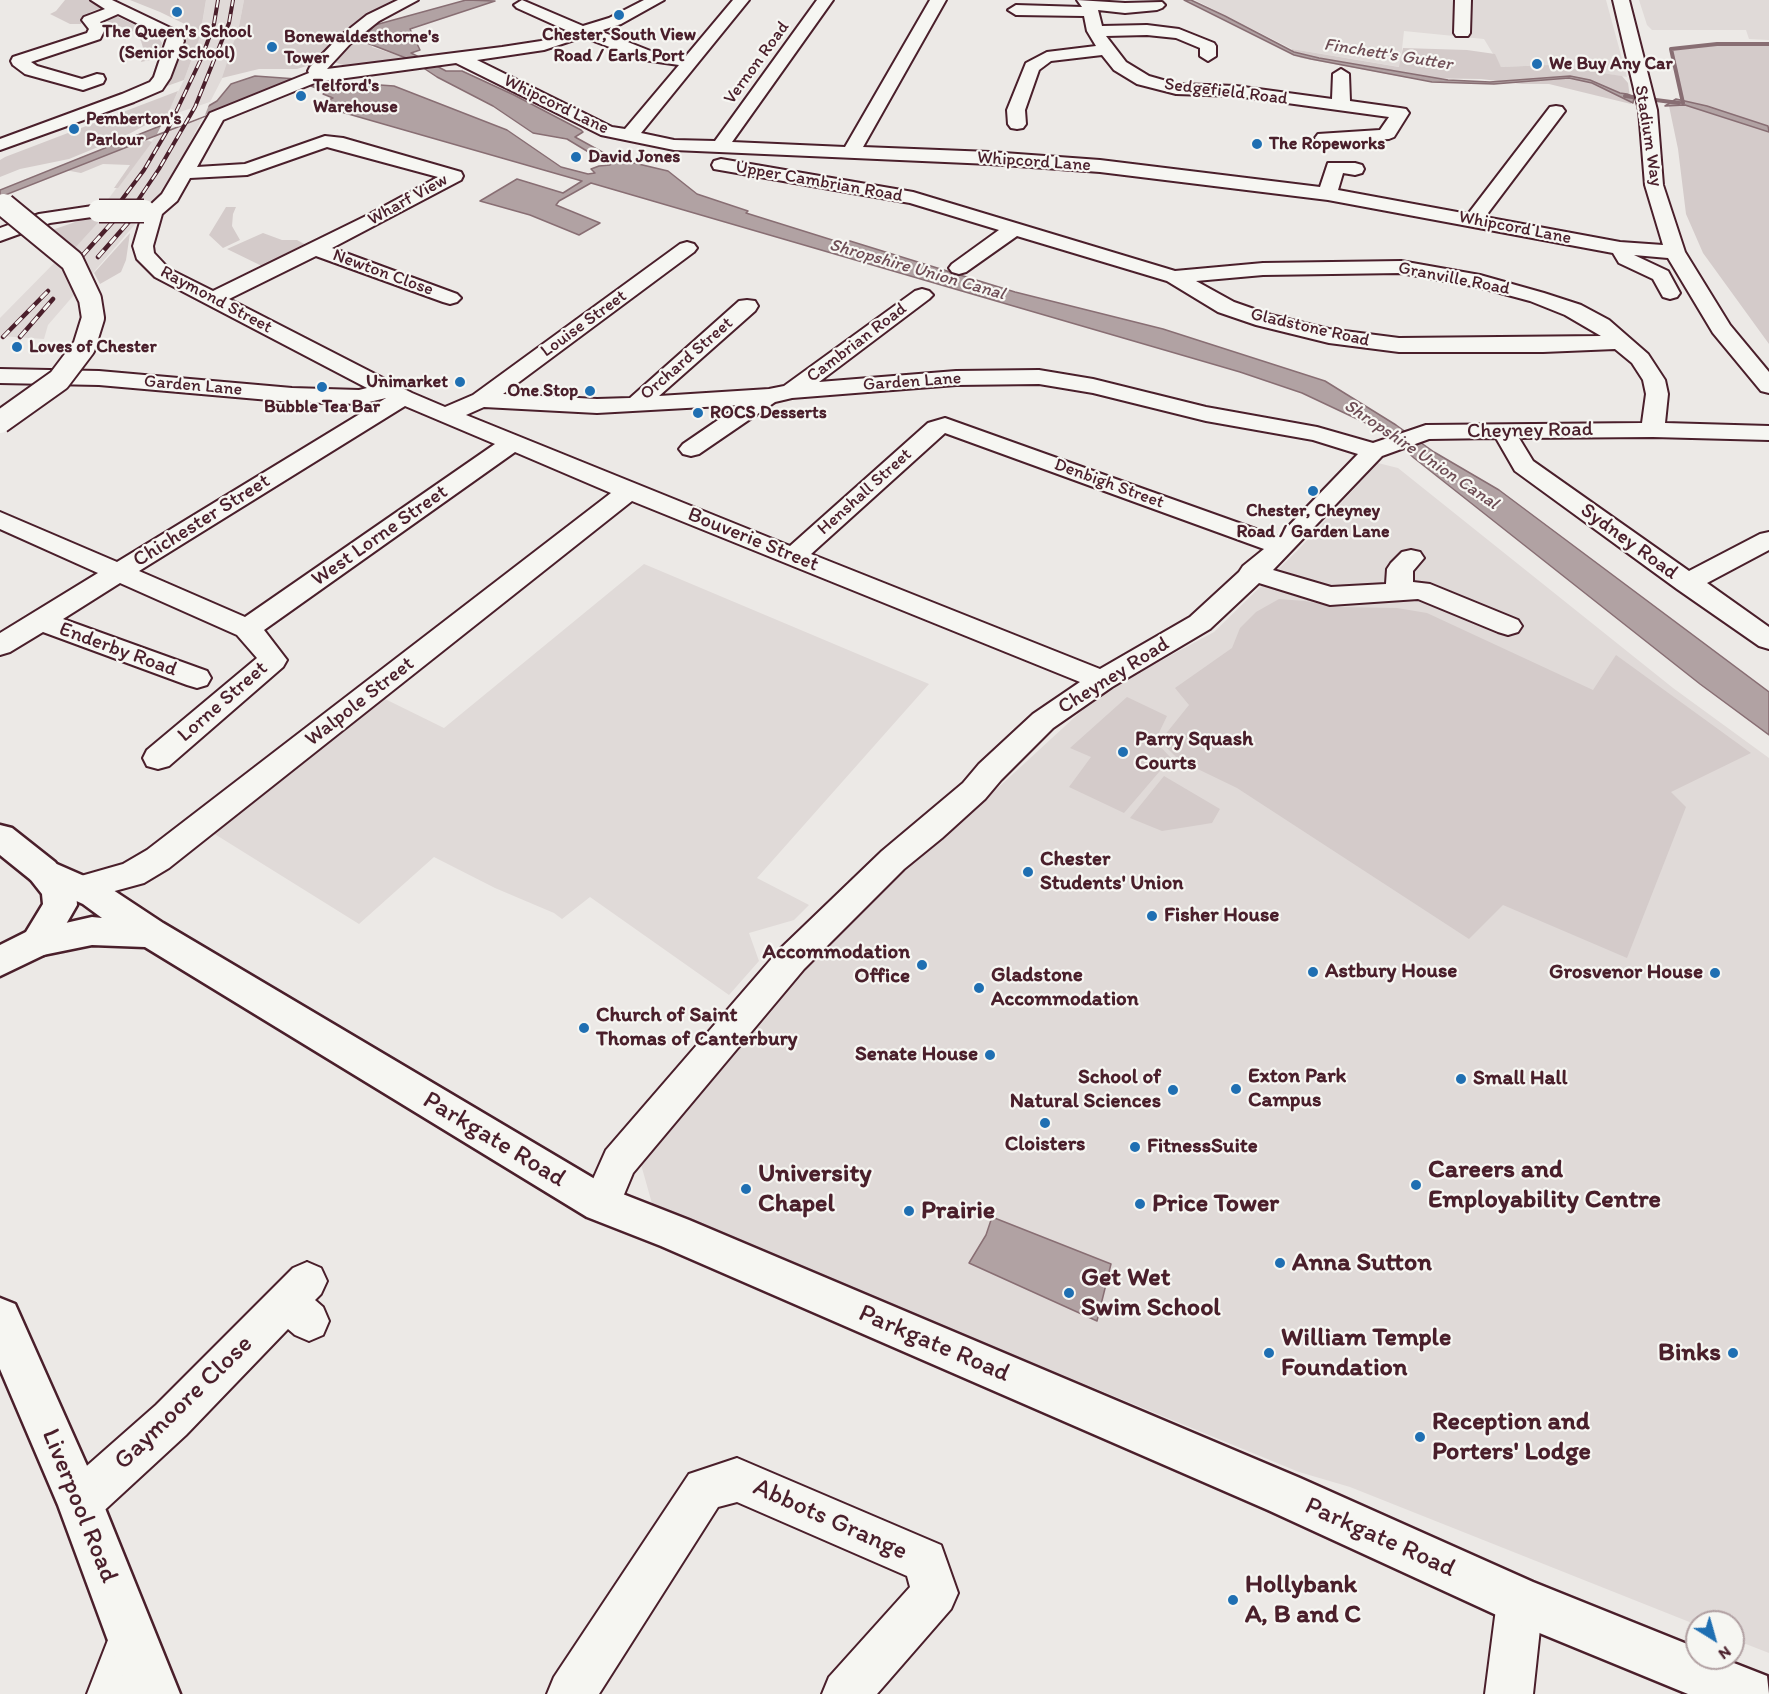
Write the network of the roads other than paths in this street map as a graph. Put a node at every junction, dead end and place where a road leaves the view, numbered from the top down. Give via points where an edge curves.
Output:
1 (99, 0) edge
2 (410, 0) edge
3 (656, 0) edge
4 (741, 0) edge
5 (825, 0) edge
6 (938, 0) edge
7 (1464, 0) edge
8 (1620, 0) edge
9 (522, 5) dead end
10 (1156, 5) dead end
11 (1088, 6) edge
12 (118, 9) junction
13 (1024, 12) dead end
14 (1095, 31) junction
15 (586, 32) junction
16 (1462, 33) dead end
17 (1106, 50) junction
18 (1213, 51) dead end
19 (460, 58) junction
20 (691, 62) junction
21 (315, 77) junction
22 (1335, 79) dead end
23 (83, 85) dead end
24 (1341, 103) junction
25 (1556, 111) dead end
26 (1022, 120) dead end
27 (0, 130) edge
28 (1334, 136) dead end
29 (626, 137) junction
30 (18, 139) junction
31 (0, 145) edge
32 (719, 148) junction
33 (850, 154) junction
34 (1355, 170) dead end
35 (184, 173) junction
36 (1329, 194) junction
37 (0, 202) edge
38 (149, 212) junction
39 (1473, 220) junction
40 (0, 226) edge
41 (1014, 229) junction
42 (0, 235) edge
43 (687, 248) dead end
44 (1620, 248) junction
45 (316, 249) junction
46 (1675, 252) junction
47 (959, 268) dead end
48 (1174, 277) junction
49 (1670, 293) dead end
50 (922, 295) dead end
51 (450, 298) dead end
52 (211, 300) junction
53 (711, 307) dead end
54 (1621, 342) junction
55 (0, 376) edge
56 (1769, 386) edge
57 (792, 392) junction
58 (395, 394) junction
59 (769, 396) junction
60 (480, 400) junction
61 (0, 405) edge
62 (635, 405) junction
63 (446, 415) junction
64 (0, 422) edge
65 (936, 428) joint
66 (1653, 430) junction
67 (1503, 431) junction
68 (1769, 433) edge
69 (513, 443) junction
70 (691, 448) dead end
71 (1378, 450) junction
72 (629, 491) junction
73 (0, 520) edge
74 (1769, 540) edge
75 (1282, 547) junction
76 (793, 556) junction
77 (1411, 558) dead end
78 (1252, 572) junction
79 (117, 573) junction
80 (1686, 583) junction
81 (1399, 590) junction
82 (40, 621) junction
83 (1508, 626) dead end
84 (247, 629) junction
85 (1769, 640) edge
86 (0, 645) edge
87 (197, 678) dead end
88 (1102, 680) junction
89 (158, 758) dead end
90 (0, 837) edge
91 (43, 872) junction
92 (78, 889) junction
93 (151, 933) junction
94 (38, 942) junction
95 (0, 962) edge
96 (601, 1204) junction
97 (301, 1301) dead end
98 (0, 1319) edge
99 (81, 1502) junction
100 (1520, 1600) junction
101 (131, 1638) junction
102 (111, 1694) edge
103 (155, 1694) edge
104 (570, 1694) edge
105 (846, 1694) edge
106 (1509, 1694) edge
107 (1749, 1694) edge

1 - 12 street
2 - 21 street via 372,18 344,41
3 - 15 street, Raymond Street
4 - 20 street
5 - 32 street, Vernon Road
6 - 33 street
7 - 16 street
8 - 46 street, Stadium Way via 1648,110 1654,185
9 - 15 street
10 - 11 street
11 - 13 street
11 - 14 street, Sedgefield Road
12 - 23 street via 90,20 97,29 94,36 19,61 31,70
12 - 30 street via 175,36 156,86
14 - 17 street, Sedgefield Road
14 - 18 street via 1163,31 1189,38
15 - 19 street, Raymond Street via 544,45
15 - 20 street via 650,57
17 - 24 street, Sedgefield Road via 1129,74 1175,97 1236,91
17 - 26 street via 1042,55 1032,67 1016,110
19 - 21 street, Raymond Street
19 - 29 street, Whipcord Lane
20 - 29 street
21 - 35 street, Raymond Street via 216,117
22 - 24 street
24 - 28 street, Sedgefield Road via 1400,113 1383,135
25 - 39 street
27 - 30 street
29 - 32 street, Whipcord Lane
29 - 41 street, Upper Cambrian Road via 636,147 667,155 914,198
30 - 31 street
32 - 33 street, Whipcord Lane
33 - 36 street, Whipcord Lane via 1100,166
34 - 36 street via 1326,165
35 - 38 street, Raymond Street via 170,197
35 - 45 street, Wharf View via 248,169 325,141 454,176
36 - 39 street, Whipcord Lane
37 - 64 main road, bridge via 72,261 90,299 93,318 84,347 59,380
38 - 42 street, bridge via 46,218
38 - 52 street, Raymond Street via 143,246 147,261
39 - 44 street, Whipcord Lane
40 - 61 main road via 41,256 71,298 74,312 73,329 63,351 33,382
41 - 47 street
41 - 48 street, Gladstone Road
43 - 60 street, Louise Street
44 - 46 street, Whipcord Lane
44 - 49 street, Whipcord Lane via 1626,258 1661,275
45 - 51 street, Newton Close
45 - 52 street, Wharf View
46 - 56 street, Stadium Way via 1721,328
48 - 54 street, Gladstone Road via 1226,307 1264,320 1363,342
48 - 54 street, Granville Road via 1263,269 1401,267 1480,280 1537,297 1601,325
50 - 57 street, Cambrian Road
52 - 58 street, Raymond Street
53 - 62 street, Orchard Street via 743,310
54 - 66 street, Granville Road via 1640,359 1654,380 1657,394
55 - 58 street, Garden Lane via 99,378 292,395
57 - 59 street, Garden Lane
57 - 71 street, Garden Lane via 956,378 1039,377
58 - 63 street, Bouverie Street
58 - 79 street, Chichester Street via 382,408
59 - 62 street, Garden Lane
59 - 70 street
60 - 62 street, Garden Lane
60 - 63 street, Garden Lane
63 - 69 street, Bouverie Street
65 - 75 street, Denbigh Street via 959,428
65 - 76 street, Henshall Street
66 - 67 street, Cheyney Road
66 - 68 street, Cheyney Road
67 - 71 street, Cheyney Road via 1426,432
67 - 80 street, Sydney Road via 1524,466
69 - 72 street, Bouverie Street
69 - 84 street, West Lorne Street
71 - 75 street, Cheyney Road
72 - 76 street, Bouverie Street
72 - 92 street, Walpole Street via 158,859 133,874
73 - 79 street, Lorne Street
74 - 80 street
75 - 78 street, Cheyney Road
76 - 88 street, Bouverie Street
77 - 81 street via 1400,569
78 - 81 street via 1330,596
78 - 88 street, Cheyney Road via 1200,623
79 - 82 street, Chichester Street
79 - 84 street, Lorne Street
80 - 85 street, Sydney Road
81 - 83 street via 1421,590
82 - 86 street, Chichester Street
82 - 87 street, Enderby Road
84 - 89 street, Lorne Street via 273,660
88 - 96 street, Cheyney Road via 1043,721 974,791 893,860 792,959 619,1162
90 - 91 main road
91 - 92 main road, Parkgate Road
91 - 94 main road via 59,890 60,905
92 - 93 main road, Parkgate Road via 95,895
93 - 94 main road, Parkgate Road via 92,931
93 - 96 main road, Parkgate Road
94 - 95 main road, Parkgate Road
96 - 100 main road, Parkgate Road via 1273,1489
97 - 99 street, Gaymoore Close
98 - 99 main road, Liverpool Road
99 - 101 main road, Liverpool Road
100 - 106 street
100 - 107 main road, Parkgate Road
101 - 102 street
101 - 103 main road, Liverpool Road
104 - 105 street, Abbots Grange via 704,1489 737,1479 925,1561 935,1593

